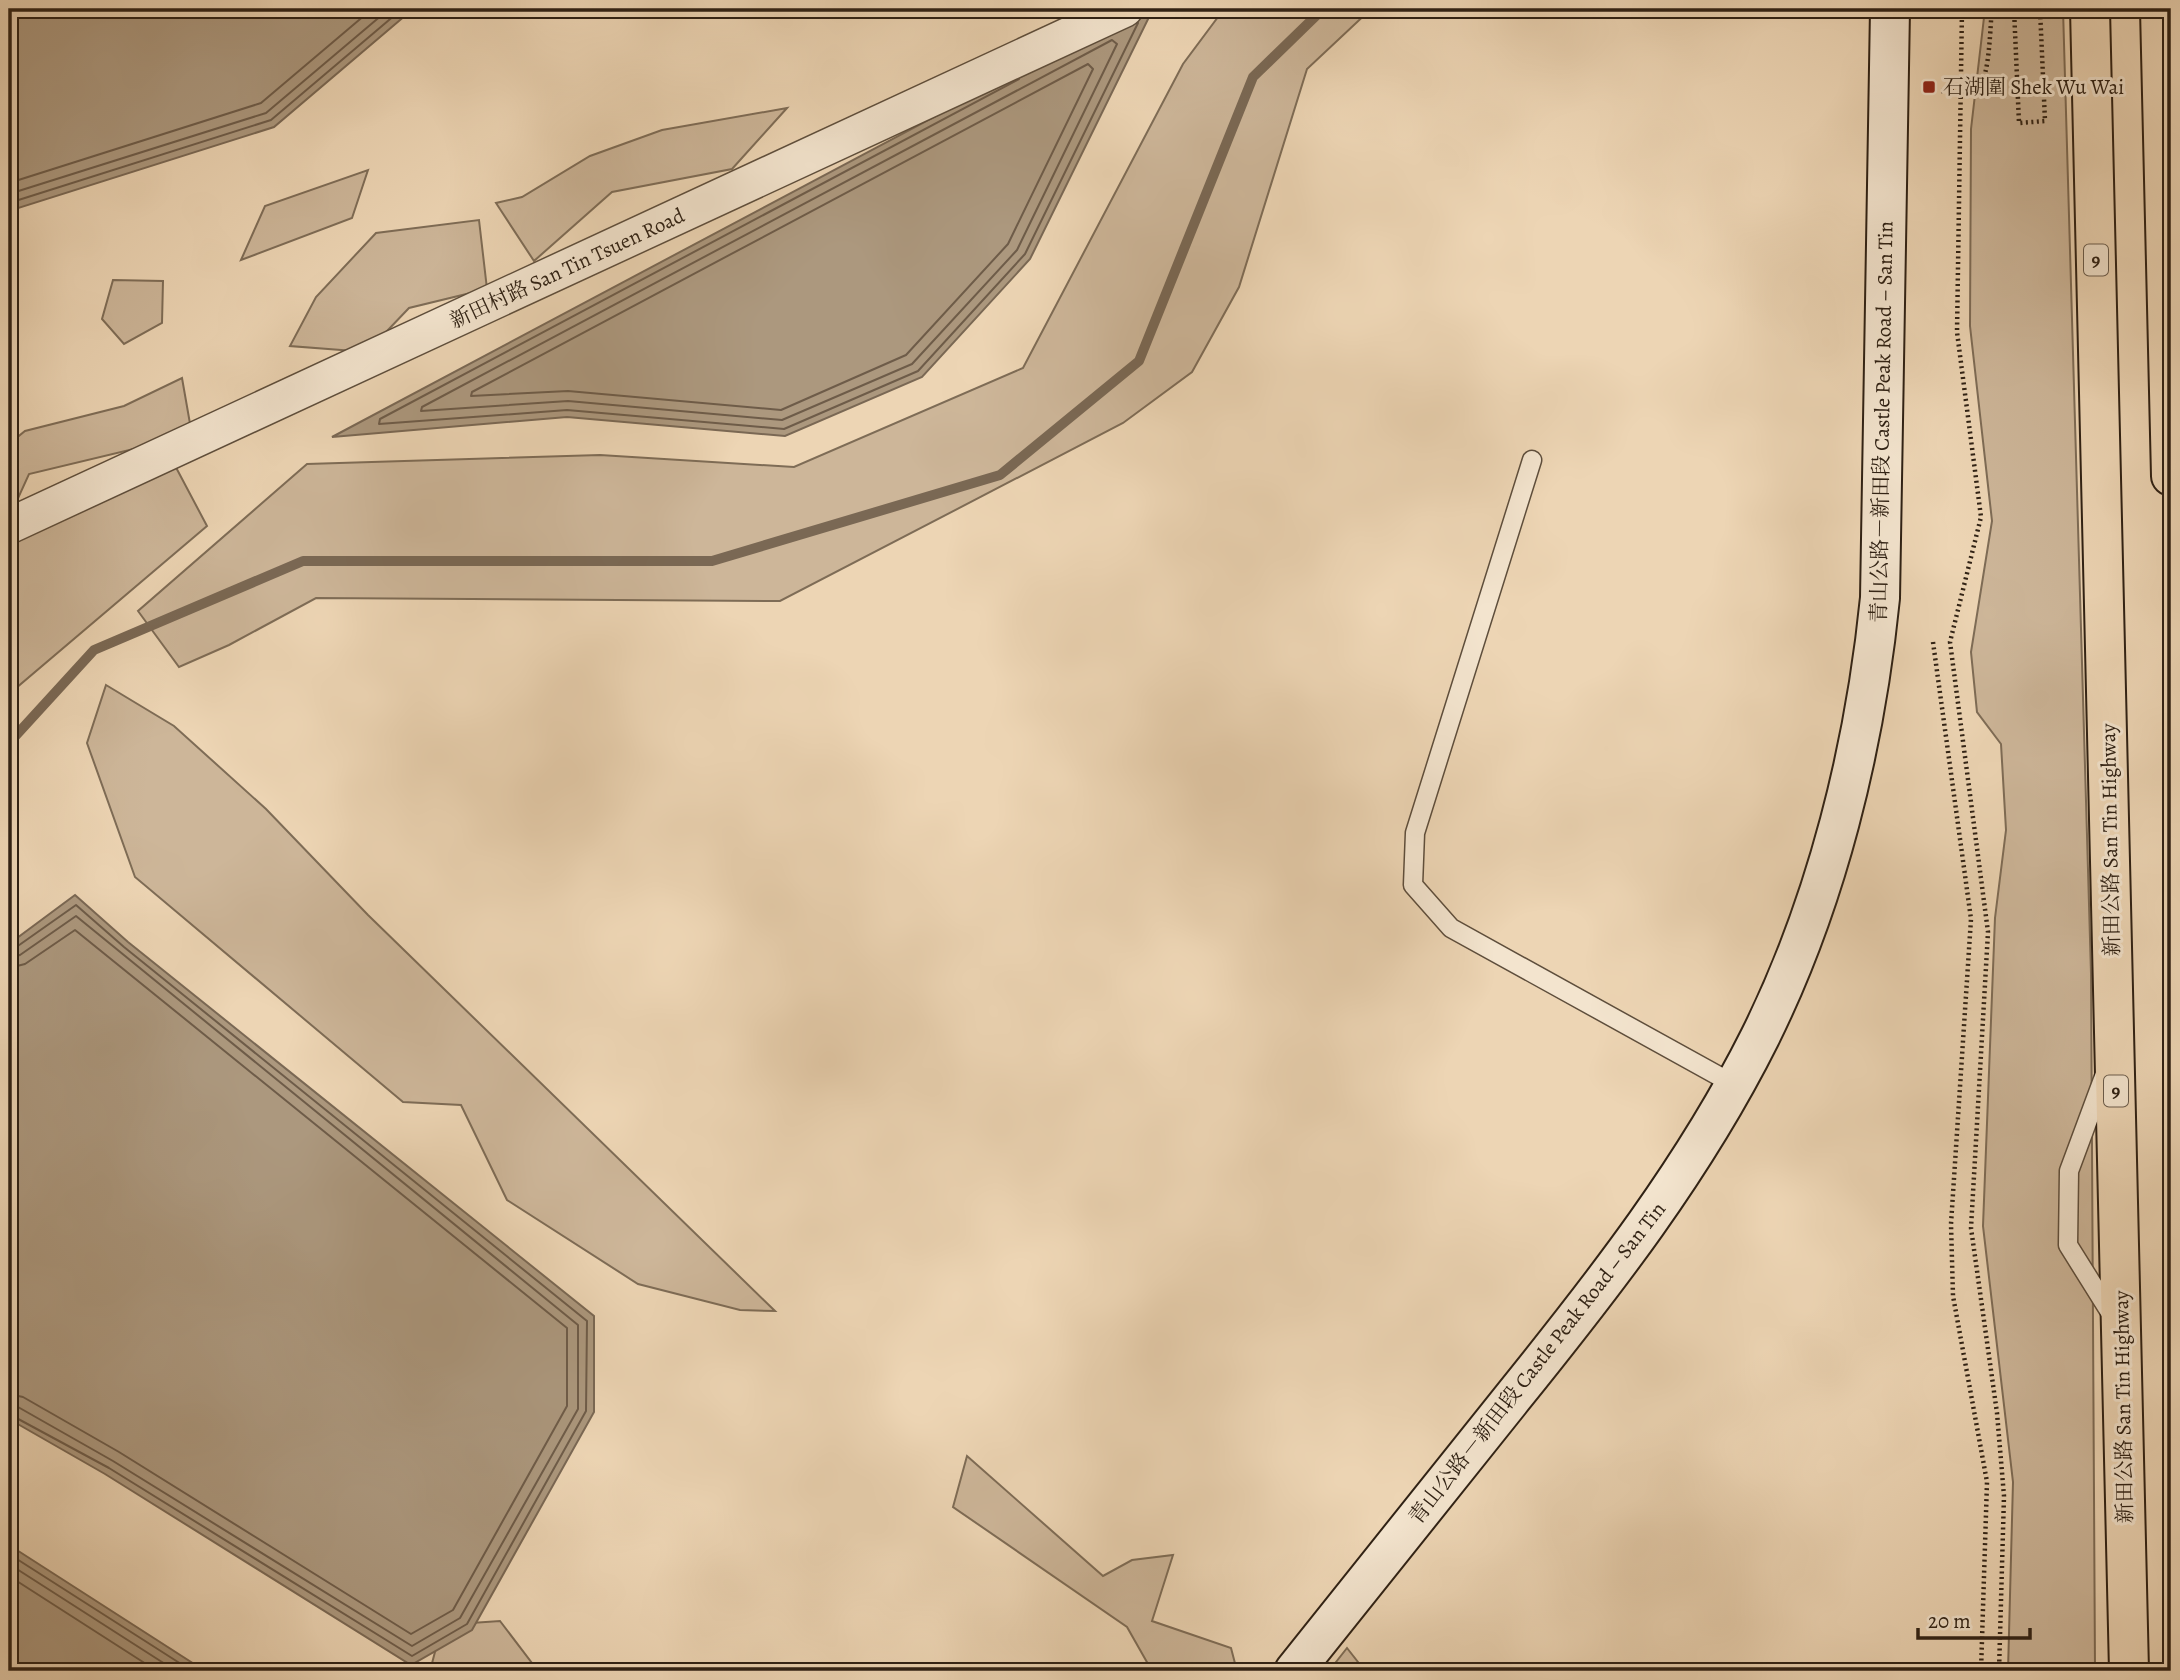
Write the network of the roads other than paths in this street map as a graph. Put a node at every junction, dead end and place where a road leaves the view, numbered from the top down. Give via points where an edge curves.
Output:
1 (1125, 9) edge
2 (1890, 9) edge
3 (2090, 9) edge
4 (2160, 9) edge
5 (1532, 460) dead end
6 (2171, 476) edge
7 (9, 526) edge
8 (2115, 1048) junction
9 (1735, 1085) junction
10 (2121, 1331) junction
11 (1294, 1671) edge
12 (2129, 1671) edge

1 - 7 street, 新田村路 San Tin Tsuen Road
2 - 9 main road, 青山公路－新田段 Castle Peak Road – San Tin via 1882,563 1873,672 1846,795 1814,900 1780,992
3 - 8 highway, 新田公路 San Tin Highway / 9
4 - 6 highway
5 - 9 lane via 1415,833 1413,885 1451,928
8 - 10 highway, 新田公路 San Tin Highway / 9
8 - 10 lane via 2069,1171 2068,1245
9 - 11 main road, 青山公路－新田段 Castle Peak Road – San Tin via 1687,1167 1603,1286
10 - 12 highway, 新田公路 San Tin Highway / 9

